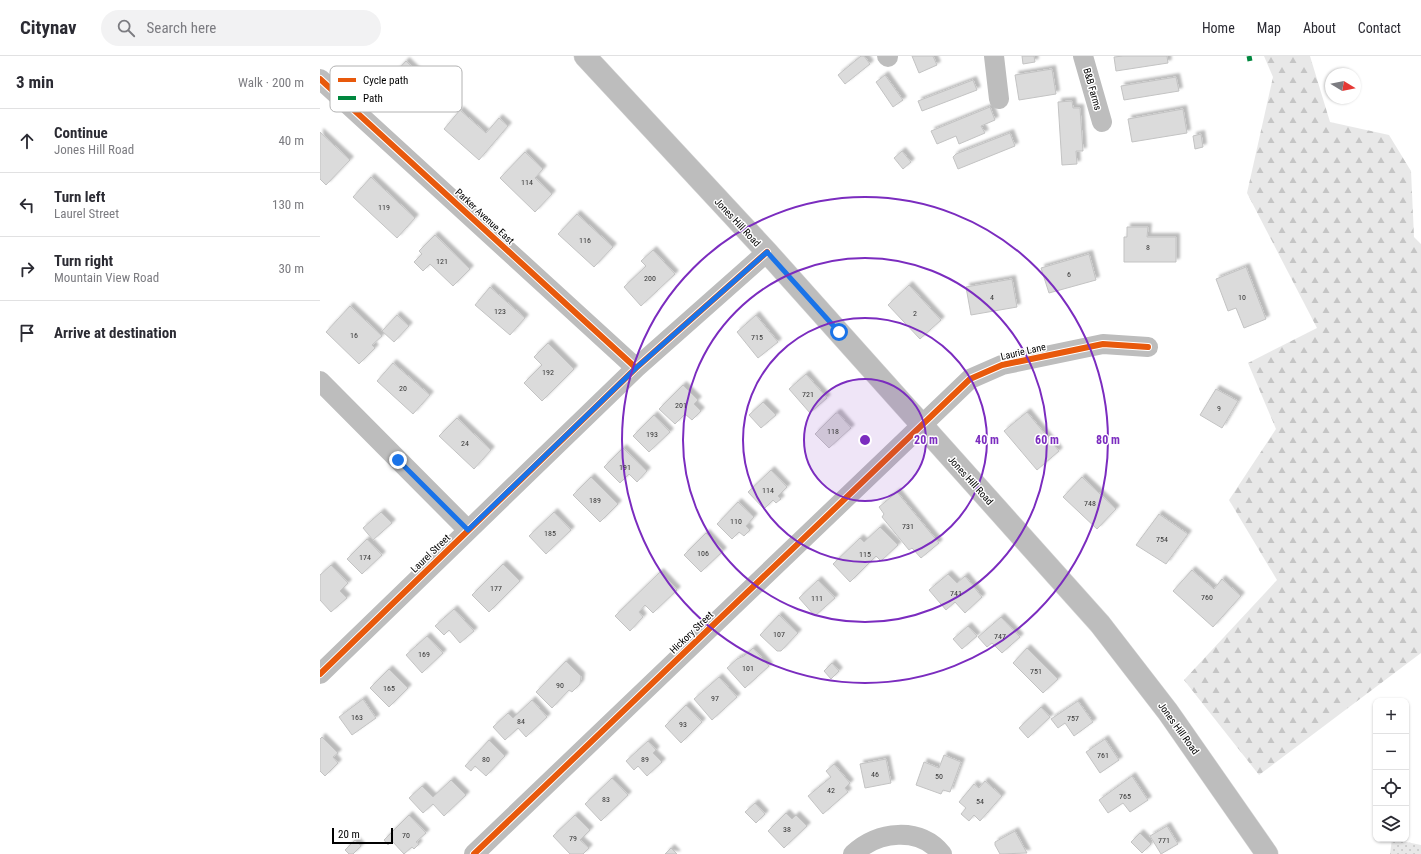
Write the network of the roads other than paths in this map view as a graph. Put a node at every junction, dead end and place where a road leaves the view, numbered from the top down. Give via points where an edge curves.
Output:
1 (585, 56) edge
2 (994, 56) edge
3 (1083, 56) edge
4 (320, 79) edge
5 (330, 88) edge
6 (999, 99) dead end
7 (356, 112) edge
8 (1102, 122) dead end
9 (767, 252) junction
10 (1148, 347) dead end
11 (636, 368) junction
12 (320, 381) edge
13 (921, 424) junction
14 (468, 530) junction
15 (320, 674) edge
16 (474, 854) edge
17 (853, 854) edge
18 (942, 854) edge
19 (1267, 854) edge

1 - 9 main road, Jones Hill Road
2 - 6 street
3 - 8 street, B&B Farms
4 - 5 street, Parker Avenue East
7 - 11 street, Parker Avenue East
9 - 11 street, Laurel Street
9 - 13 main road, Jones Hill Road
10 - 13 street, Laurie Lane via 1104,344 1002,365 970,379
11 - 14 street, Laurel Street
12 - 14 street
13 - 16 street, Hickory Street
13 - 19 main road, Jones Hill Road via 1100,624 1168,712
14 - 15 street, Laurel Street
17 - 18 street via 876,838 892,835 907,835 924,840

